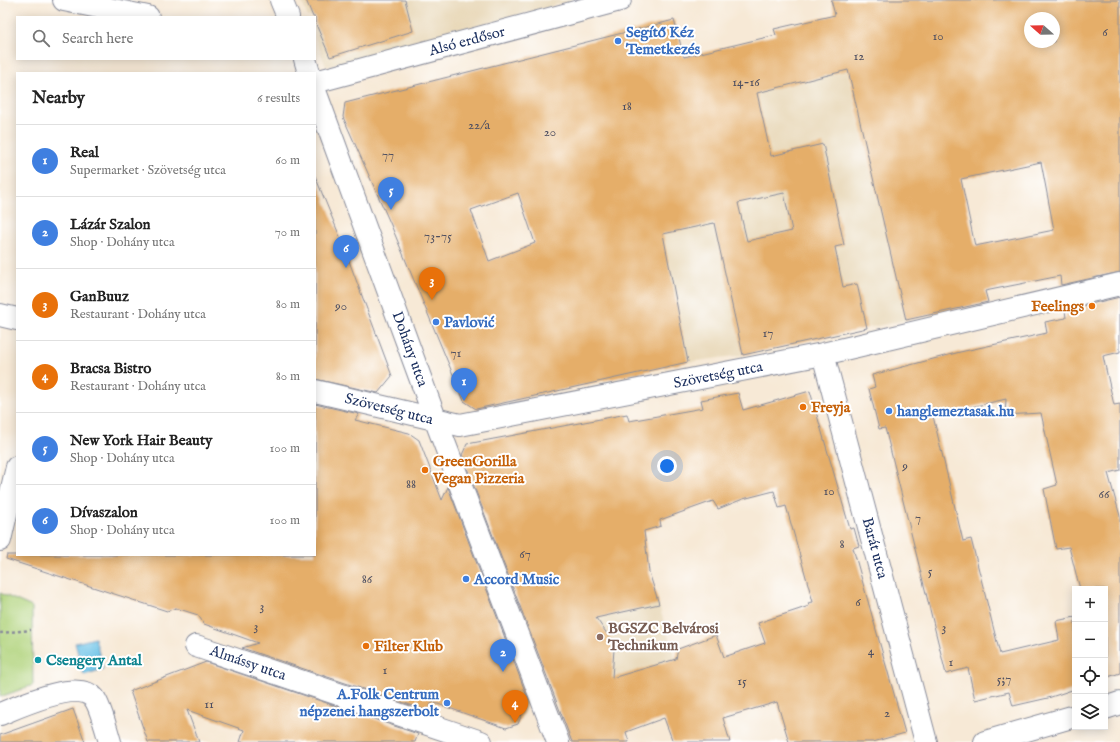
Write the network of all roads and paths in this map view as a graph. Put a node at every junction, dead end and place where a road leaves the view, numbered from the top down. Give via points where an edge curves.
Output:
1 (64, 0) edge
2 (281, 0) edge
3 (620, 0) edge
4 (143, 16) edge
5 (288, 16) edge
6 (305, 60) edge
7 (309, 72) edge
8 (316, 82) edge
9 (316, 94) edge
10 (1120, 284) edge
11 (0, 315) edge
12 (16, 319) edge
13 (823, 354) junction
14 (316, 391) edge
15 (436, 421) junction
16 (16, 471) edge
17 (0, 540) edge
18 (31, 630) dead end
19 (0, 634) edge
20 (196, 646) dead end
21 (1120, 704) edge
22 (1108, 707) edge
23 (0, 714) edge
24 (1072, 717) edge
25 (110, 742) edge
26 (481, 742) edge
27 (558, 742) edge
28 (926, 742) edge
29 (985, 742) edge

1 - 4 street
2 - 5 street
3 - 8 street, Alsó erdősor
6 - 7 street
9 - 15 street, Dohány utca
10 - 13 street, Szövetség utca
11 - 12 street
13 - 15 street, Szövetség utca via 460,425
13 - 28 street, Barát utca
14 - 15 street, Szövetség utca
15 - 27 street, Dohány utca
16 - 17 street
18 - 19 path
20 - 26 street, Almássy utca
21 - 22 street
23 - 25 street via 72,690 87,692 95,699
24 - 29 street

